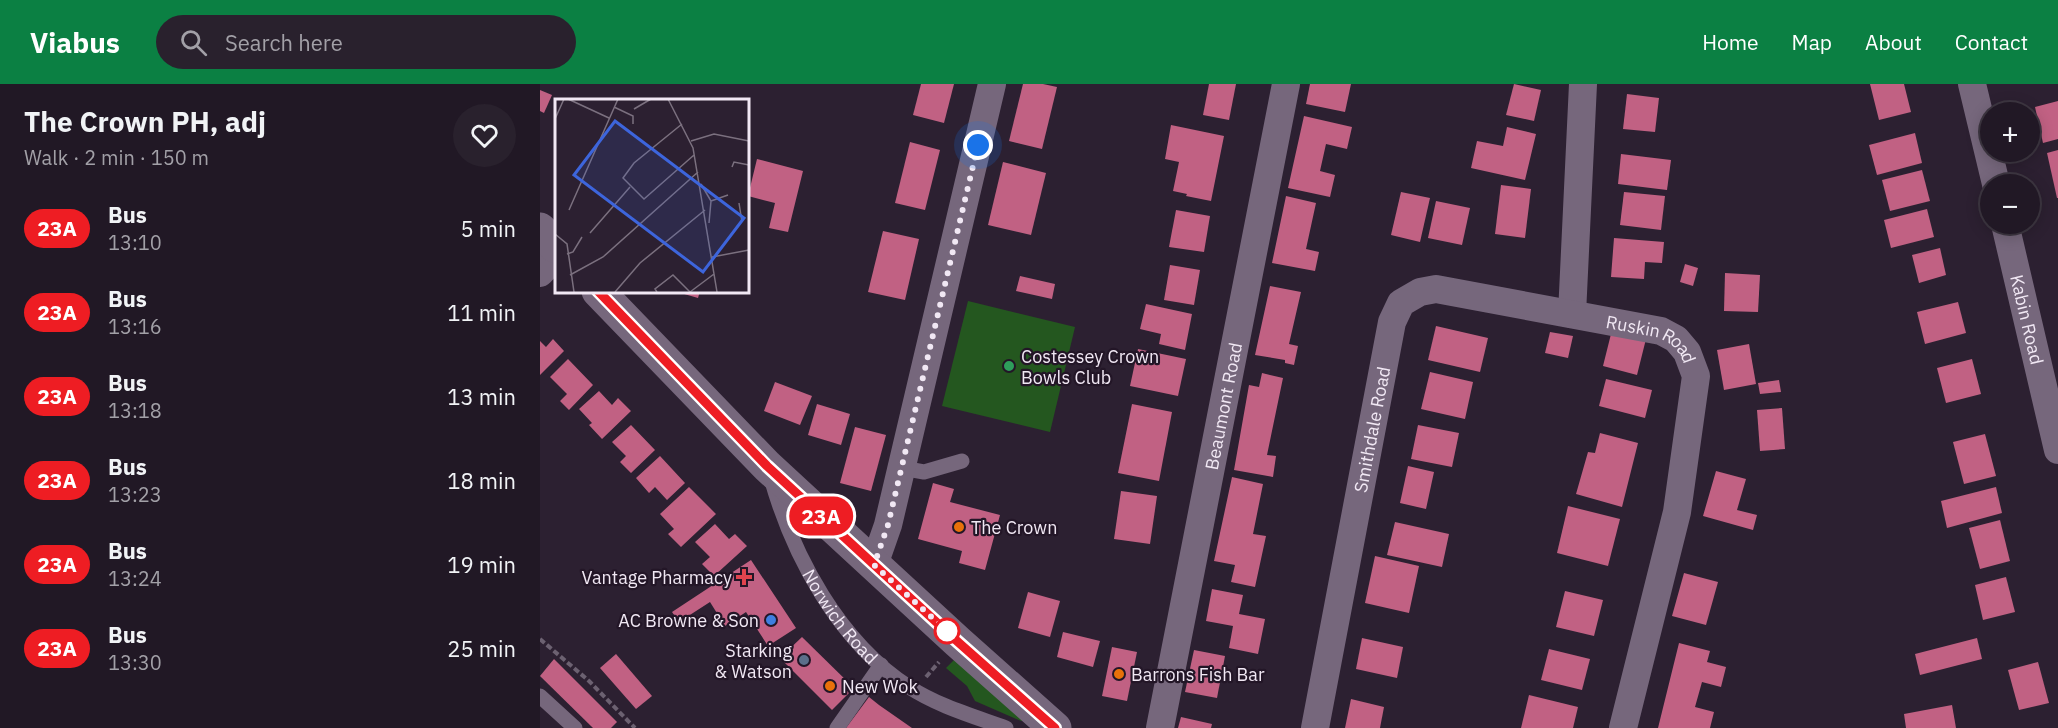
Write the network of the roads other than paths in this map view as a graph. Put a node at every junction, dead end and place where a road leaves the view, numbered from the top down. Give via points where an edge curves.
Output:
1 (992, 84) edge
2 (1286, 84) edge
3 (1583, 84) edge
4 (1972, 84) edge
5 (1994, 174) edge
6 (540, 230) edge
7 (2008, 234) edge
8 (555, 247) edge
9 (555, 257) edge
10 (540, 273) edge
11 (599, 292) edge
12 (1572, 314) junction
13 (2058, 450) edge
14 (962, 462) dead end
15 (767, 466) junction
16 (902, 468) junction
17 (874, 565) junction
18 (881, 665) junction
19 (540, 696) edge
20 (575, 728) edge
21 (837, 728) edge
22 (1006, 728) edge
23 (1055, 728) edge
24 (1160, 728) edge
25 (1315, 728) edge
26 (1623, 728) edge

1 - 16 street
2 - 24 street, Beaumont Road
3 - 12 street
4 - 5 street
6 - 8 street
7 - 13 street, Kabin Road
9 - 10 street
11 - 15 street, Norwich Road
12 - 25 street, Smithdale Road via 1436,289 1420,292 1401,303 1392,322
12 - 26 street, Ruskin Road via 1660,331 1676,339 1687,352 1696,376 1677,512
14 - 16 lane via 924,472
15 - 17 street, Norwich Road
15 - 18 lane, Norwich Road via 778,504 814,583 855,640
16 - 17 street
17 - 23 street, Norwich Road
18 - 21 lane
18 - 22 lane, Norwich Road via 914,690
19 - 20 lane

